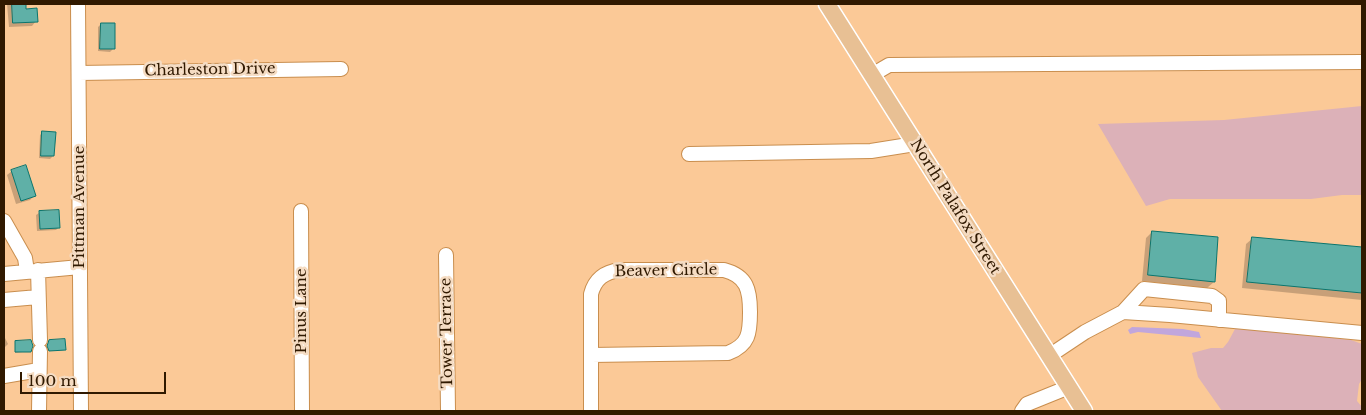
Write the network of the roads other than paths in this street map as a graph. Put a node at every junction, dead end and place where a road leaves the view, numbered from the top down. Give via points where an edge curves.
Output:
1 (78, 4) edge
2 (827, 4) edge
3 (1362, 62) edge
4 (341, 69) dead end
5 (79, 73) junction
6 (872, 74) junction
7 (915, 144) junction
8 (689, 154) dead end
9 (301, 211) dead end
10 (4, 221) edge
11 (446, 255) dead end
12 (80, 267) junction
13 (32, 271) junction
14 (4, 274) edge
15 (38, 297) junction
16 (4, 299) edge
17 (1123, 312) junction
18 (1219, 320) junction
19 (1362, 334) edge
20 (591, 355) junction
21 (1049, 356) junction
22 (39, 370) junction
23 (4, 376) edge
24 (1068, 387) junction
25 (39, 411) edge
26 (81, 411) edge
27 (302, 411) edge
28 (448, 411) edge
29 (592, 411) edge
30 (1022, 411) edge
31 (1084, 411) edge

1 - 5 street, Pittman Avenue
2 - 6 main road, North Palafox Street
3 - 6 street via 889,66
4 - 5 street, Charleston Drive
5 - 12 street, Pittman Avenue
6 - 7 main road, North Palafox Street
7 - 8 street via 871,150
7 - 21 main road, North Palafox Street
9 - 27 street, Pinus Lane
10 - 13 street
11 - 28 street, Tower Terrace
12 - 13 street
12 - 26 street, Pittman Avenue
13 - 14 street
13 - 15 street
15 - 16 street
15 - 22 street
17 - 18 street
17 - 18 street via 1144,289 1212,296 1219,301
17 - 21 street
18 - 19 street
20 - 20 street, Beaver Circle via 591,294 597,280 610,271 724,270 746,284 750,330 747,339 736,350 728,353
20 - 29 street
21 - 24 main road, North Palafox Street
22 - 23 street
22 - 25 street
24 - 30 street via 1027,404
24 - 31 main road, North Palafox Street

